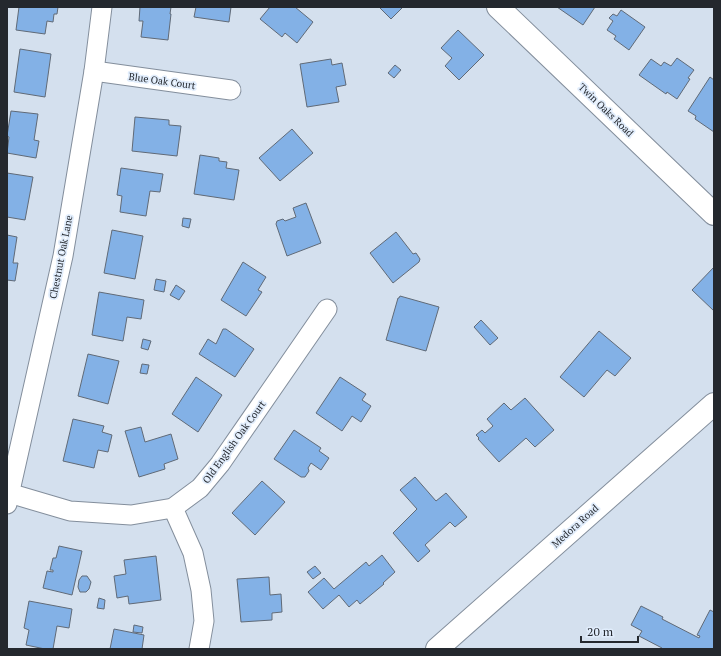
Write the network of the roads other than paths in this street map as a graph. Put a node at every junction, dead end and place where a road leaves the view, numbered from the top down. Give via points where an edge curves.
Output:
1 (102, 7) edge
2 (498, 7) edge
3 (94, 71) junction
4 (231, 90) dead end
5 (714, 214) edge
6 (327, 309) dead end
7 (714, 404) edge
8 (8, 498) edge
9 (173, 508) junction
10 (199, 649) edge
11 (437, 649) edge

1 - 3 street, Chestnut Oak Lane
2 - 5 street, Twin Oaks Road
3 - 4 street, Blue Oak Court
3 - 8 street, Chestnut Oak Lane via 63,256
6 - 9 street, Old English Oak Court via 220,464 200,488
7 - 11 street, Medora Road
8 - 9 street, Old English Oak Court via 70,512 130,515
9 - 10 street via 193,553 201,590 204,621

